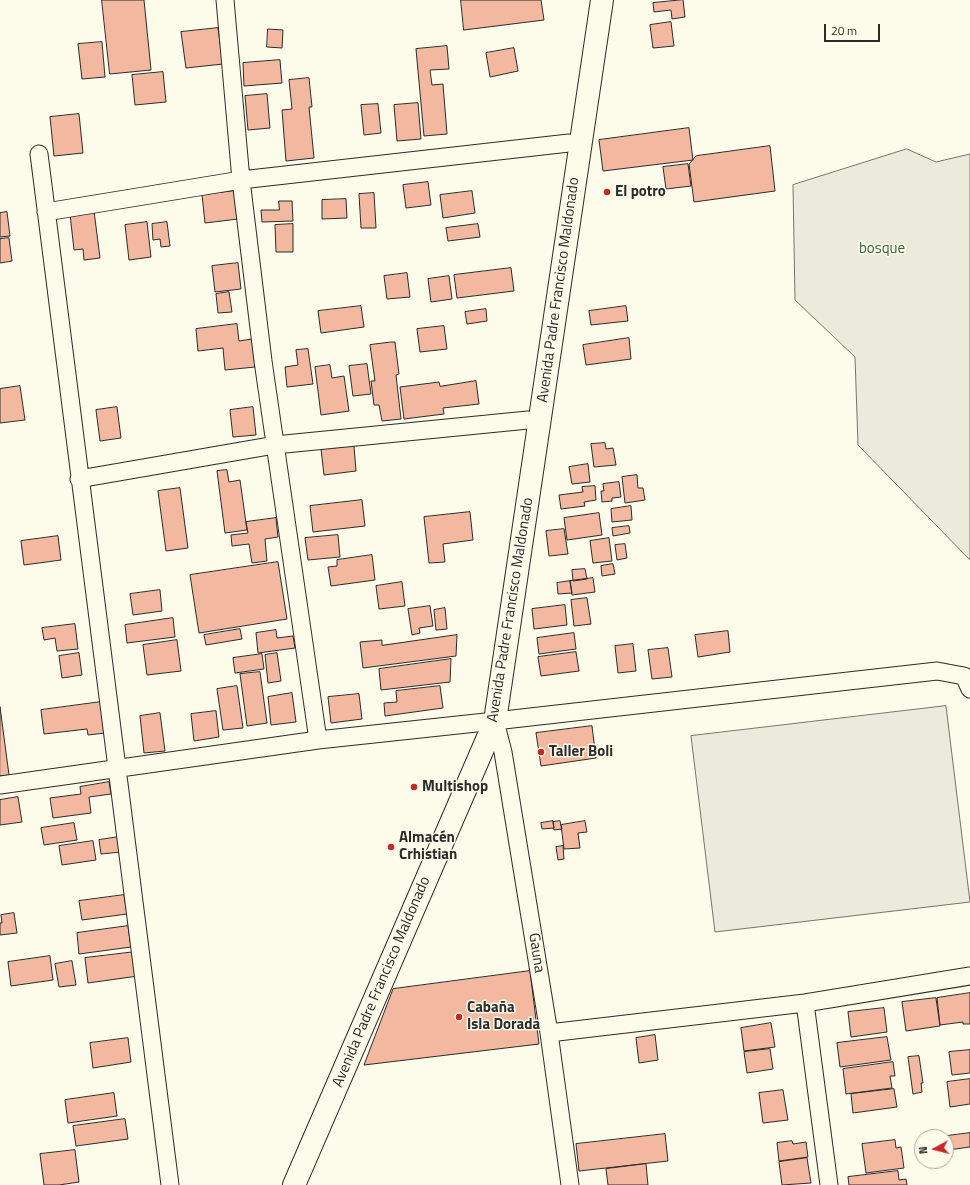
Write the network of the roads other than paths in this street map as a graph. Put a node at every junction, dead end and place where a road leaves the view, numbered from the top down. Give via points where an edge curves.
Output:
1 (225, 0) edge
2 (590, 0) edge
3 (602, 0) edge
4 (569, 143) junction
5 (39, 154) dead end
6 (241, 180) junction
7 (46, 212) junction
8 (528, 420) junction
9 (275, 445) junction
10 (79, 480) junction
11 (970, 688) edge
12 (489, 722) junction
13 (318, 740) junction
14 (116, 769) junction
15 (0, 785) edge
16 (970, 976) edge
17 (806, 1002) junction
18 (549, 1033) junction
19 (170, 1185) edge
20 (284, 1185) edge
21 (294, 1185) edge
22 (570, 1185) edge
23 (829, 1185) edge

1 - 6 street
2 - 4 main road, Avenida Padre Francisco Maldonado
3 - 12 main road, Avenida Padre Francisco Maldonado
4 - 6 street
4 - 8 main road, Avenida Padre Francisco Maldonado
5 - 7 street
6 - 7 street
6 - 9 street
7 - 10 street
8 - 9 street
8 - 12 main road, Avenida Padre Francisco Maldonado
9 - 10 street
9 - 13 street
10 - 14 street
11 - 12 street via 964,676 938,671
12 - 13 street
12 - 18 street, Gauna via 503,752
12 - 20 main road, Avenida Padre Francisco Maldonado
12 - 21 main road, Avenida Padre Francisco Maldonado
13 - 14 street
14 - 15 street
14 - 19 street
16 - 17 street
17 - 18 street
17 - 23 street
18 - 22 street, Gauna

